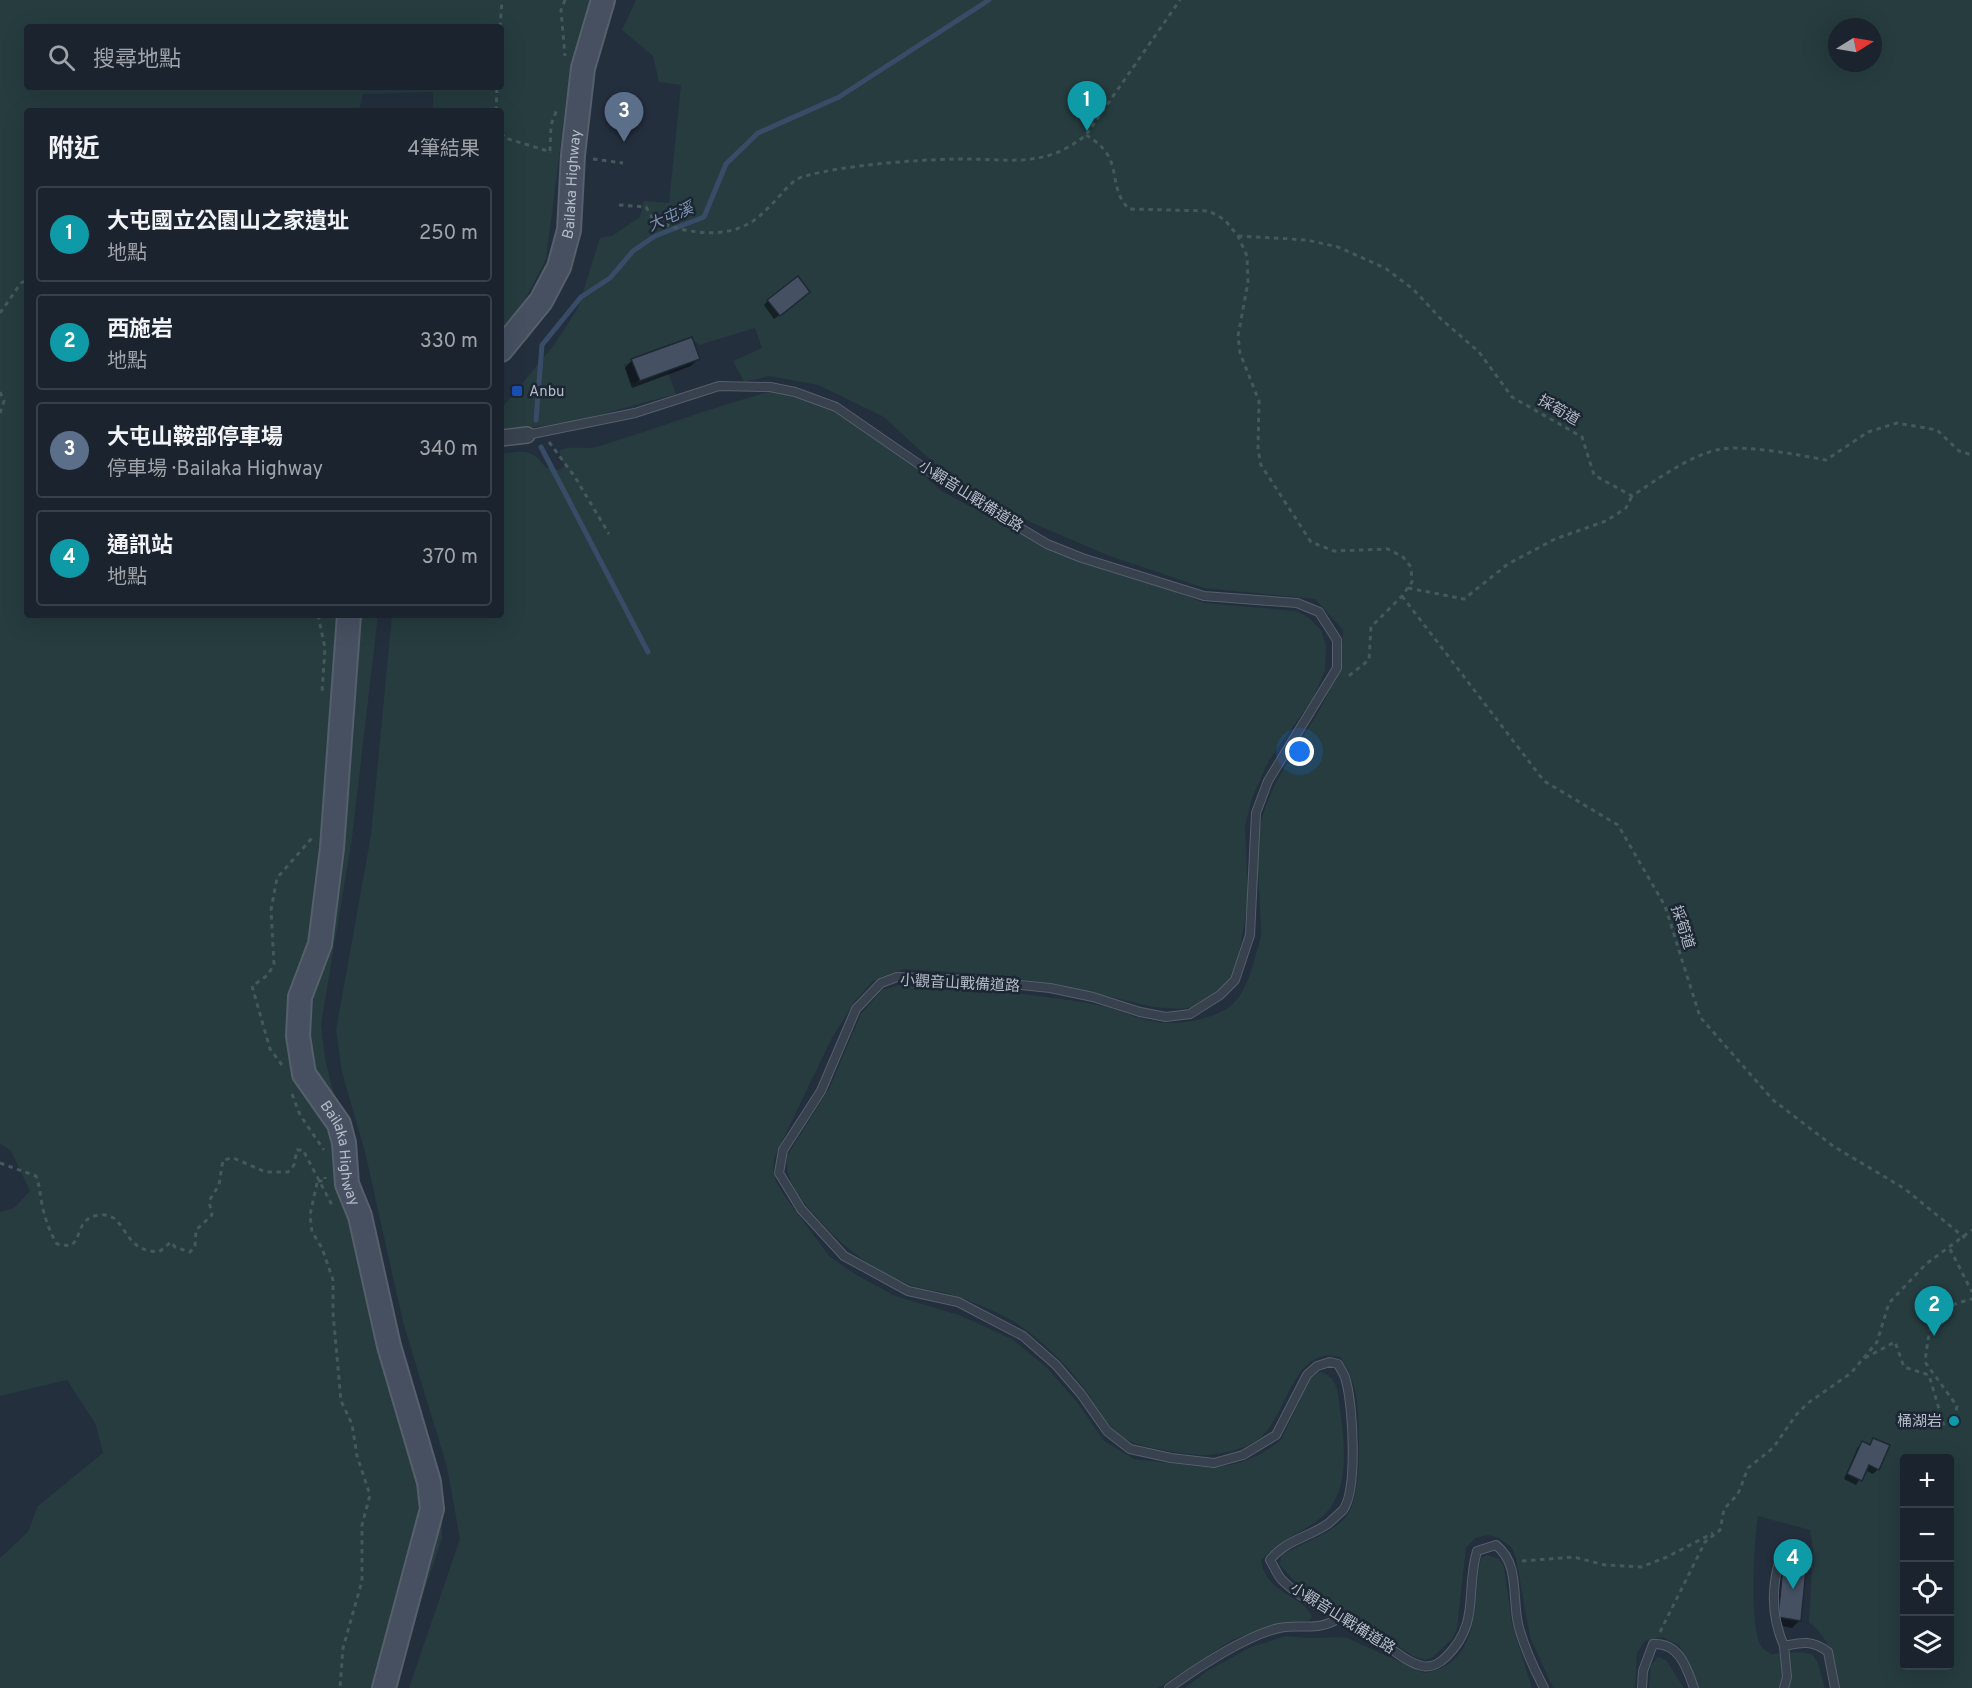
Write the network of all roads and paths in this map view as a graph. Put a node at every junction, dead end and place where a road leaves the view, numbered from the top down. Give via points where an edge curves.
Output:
1 (502, 0) edge
2 (565, 0) edge
3 (603, 0) edge
4 (1180, 0) edge
5 (500, 24) edge
6 (565, 59) dead end
7 (497, 90) edge
8 (559, 104) dead end
9 (496, 108) edge
10 (1086, 135) junction
11 (504, 137) edge
12 (550, 152) junction
13 (556, 152) dead end
14 (596, 160) dead end
15 (623, 163) dead end
16 (619, 205) dead end
17 (1238, 236) junction
18 (24, 282) edge
19 (0, 314) edge
20 (504, 346) edge
21 (0, 392) edge
22 (0, 413) edge
23 (535, 434) junction
24 (504, 438) edge
25 (1972, 455) edge
26 (1632, 496) junction
27 (609, 534) dead end
28 (1408, 588) junction
29 (1402, 596) junction
30 (319, 618) edge
31 (349, 618) edge
32 (1324, 693) junction
33 (322, 698) dead end
34 (314, 826) dead end
35 (286, 1074) dead end
36 (289, 1085) dead end
37 (325, 1154) dead end
38 (0, 1163) edge
39 (326, 1173) dead end
40 (318, 1181) junction
41 (1972, 1230) edge
42 (1965, 1238) junction
43 (1950, 1248) junction
44 (1972, 1292) edge
45 (1972, 1299) edge
46 (1861, 1361) junction
47 (1720, 1530) junction
48 (1782, 1553) dead end
49 (1511, 1562) junction
50 (1341, 1617) junction
51 (1653, 1644) junction
52 (1784, 1646) junction
53 (340, 1688) edge
54 (384, 1688) edge
55 (1169, 1688) edge
56 (1544, 1688) edge
57 (1642, 1688) edge
58 (1694, 1688) edge
59 (1784, 1688) edge
60 (1835, 1688) edge

1 - 5 path
2 - 6 path via 561,10
3 - 20 main road, Bailaka Highway via 583,69 569,230 559,267 541,301
4 - 10 path
7 - 9 path
8 - 12 path via 551,125
10 - 16 path via 1067,151 1045,158 908,162 803,176 757,219 744,227 719,232 685,230 653,219 646,207
10 - 17 path via 1110,155 1120,194 1129,209 1209,211 1225,220
11 - 12 path
12 - 13 path
14 - 15 path
17 - 26 path, 採筍道 via 1307,240 1338,247 1386,268 1479,352 1512,397 1582,437 1594,475
17 - 28 path via 1247,256 1248,282 1238,336 1240,353 1259,401 1258,450 1262,465 1311,542 1334,551 1389,549 1411,567 1412,582
18 - 19 path
21 - 22 path via 4,401
23 - 24 street
23 - 27 path via 575,477
23 - 32 lane, 小觀音山戰備道路 via 634,413 719,386 770,387 795,392 836,407 949,485 1047,544 1204,596 1297,603 1319,612 1338,640 1337,668
25 - 26 path via 1959,451 1937,430 1898,423 1868,432 1826,460 1783,452 1721,449 1673,468
26 - 28 path via 1626,508 1606,521 1555,539 1508,564 1464,599
28 - 29 path
29 - 32 path via 1371,627 1369,660
29 - 42 path, 採筍道 via 1544,782 1618,825 1665,906 1700,1017 1773,1100 1833,1146 1905,1189
30 - 33 path via 324,648
31 - 54 main road, Bailaka Highway via 332,848 320,944 300,997 298,1036 304,1074 339,1124 347,1184 360,1216 389,1346 429,1482 432,1509
32 - 50 lane, 小觀音山戰備道路 via 1268,781 1256,813 1250,935 1235,980 1220,995 1190,1014 1166,1017 1050,988 907,978 881,983 856,1009 821,1091 783,1150 779,1173 801,1209 844,1256 908,1291 958,1302 1023,1336 1056,1365 1107,1431 1130,1449 1214,1463 1243,1455 1276,1435 1307,1375 1317,1366 1338,1364 1346,1379 1351,1409 1352,1478 1344,1509 1328,1524 1285,1546 1270,1560 1280,1579
34 - 35 path via 312,838 277,878 271,910 273,964 268,975 252,986 270,1049
36 - 37 path via 300,1115
38 - 40 path via 36,1176 43,1211 57,1244 70,1246 75,1243 81,1225 91,1217 106,1215 115,1219 127,1238 147,1251 159,1252 171,1242 193,1250 196,1230 212,1215 209,1201 219,1185 223,1160 232,1158 266,1172 288,1172 297,1150 303,1150
39 - 40 path via 325,1181
40 - 53 path via 310,1215 312,1232 333,1280 341,1401 352,1424 370,1496 363,1525 362,1581 342,1648
41 - 42 path
42 - 43 path
43 - 44 path
43 - 46 path via 1926,1264 1889,1303 1877,1342
45 - 46 path via 1949,1304 1930,1326 1925,1362 1957,1406 1954,1421 1944,1426 1929,1375 1904,1367 1895,1342
46 - 47 path via 1796,1415 1773,1448 1748,1468 1738,1494 1724,1509
47 - 49 path via 1641,1567 1605,1565 1574,1557
47 - 51 path via 1705,1542
48 - 52 lane via 1774,1574 1775,1625
49 - 50 lane, 小觀音山戰備道路 via 1496,1545 1477,1551 1472,1613 1464,1637 1433,1666 1422,1666
49 - 56 lane via 1518,1625
50 - 55 lane via 1327,1626 1279,1628 1239,1645
51 - 57 lane via 1643,1671
51 - 58 lane via 1677,1652
52 - 59 lane
52 - 60 lane via 1804,1642 1818,1644 1828,1652

